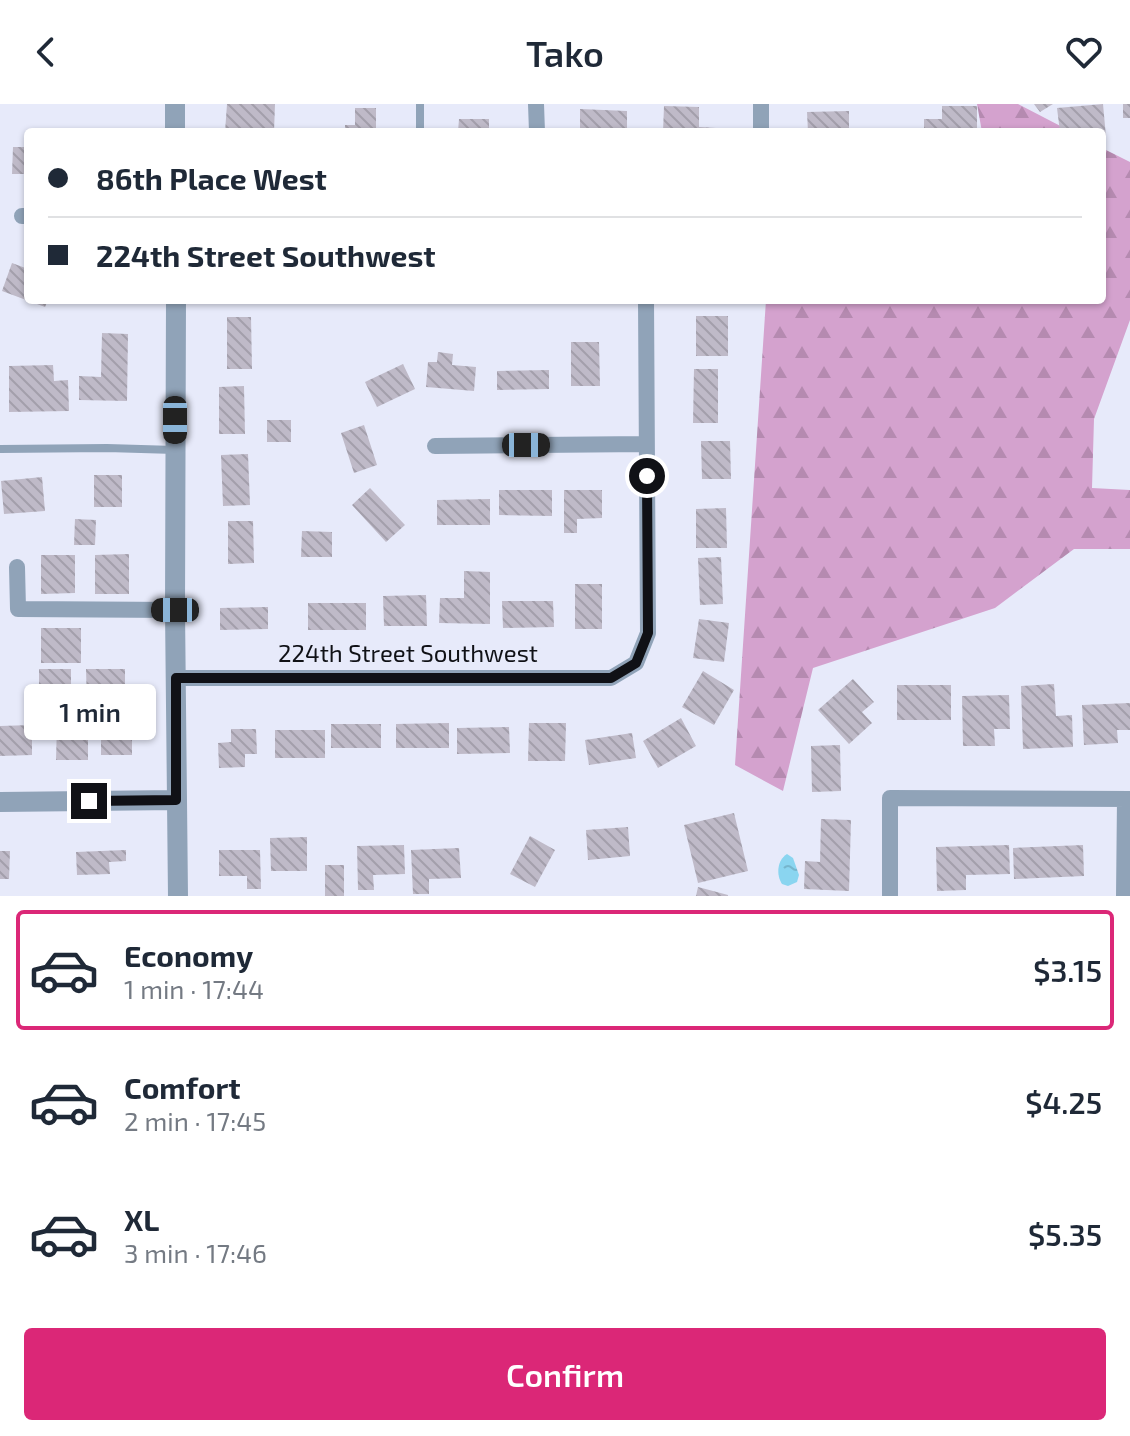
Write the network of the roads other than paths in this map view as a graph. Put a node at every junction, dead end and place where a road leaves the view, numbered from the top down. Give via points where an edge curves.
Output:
1 (175, 104) edge
2 (420, 104) edge
3 (536, 104) edge
4 (761, 104) edge
5 (175, 128) edge
6 (420, 128) edge
7 (537, 128) edge
8 (761, 128) edge
9 (176, 304) edge
10 (646, 304) edge
11 (646, 444) junction
12 (435, 446) dead end
13 (0, 449) edge
14 (175, 450) junction
15 (17, 567) dead end
16 (175, 610) junction
17 (176, 678) junction
18 (1127, 799) edge
19 (176, 800) junction
20 (0, 802) edge
21 (178, 896) edge
22 (890, 896) edge
23 (1124, 896) edge

1 - 5 street
2 - 6 lane
3 - 7 street
4 - 8 street
9 - 14 street
10 - 11 street
11 - 12 street
11 - 17 street, 224th Street Southwest via 648,633 636,663 611,678
13 - 14 lane
14 - 16 street
15 - 16 street via 18,609
16 - 17 street
17 - 19 street
18 - 22 street via 890,798
18 - 23 street
19 - 20 street
19 - 21 street

